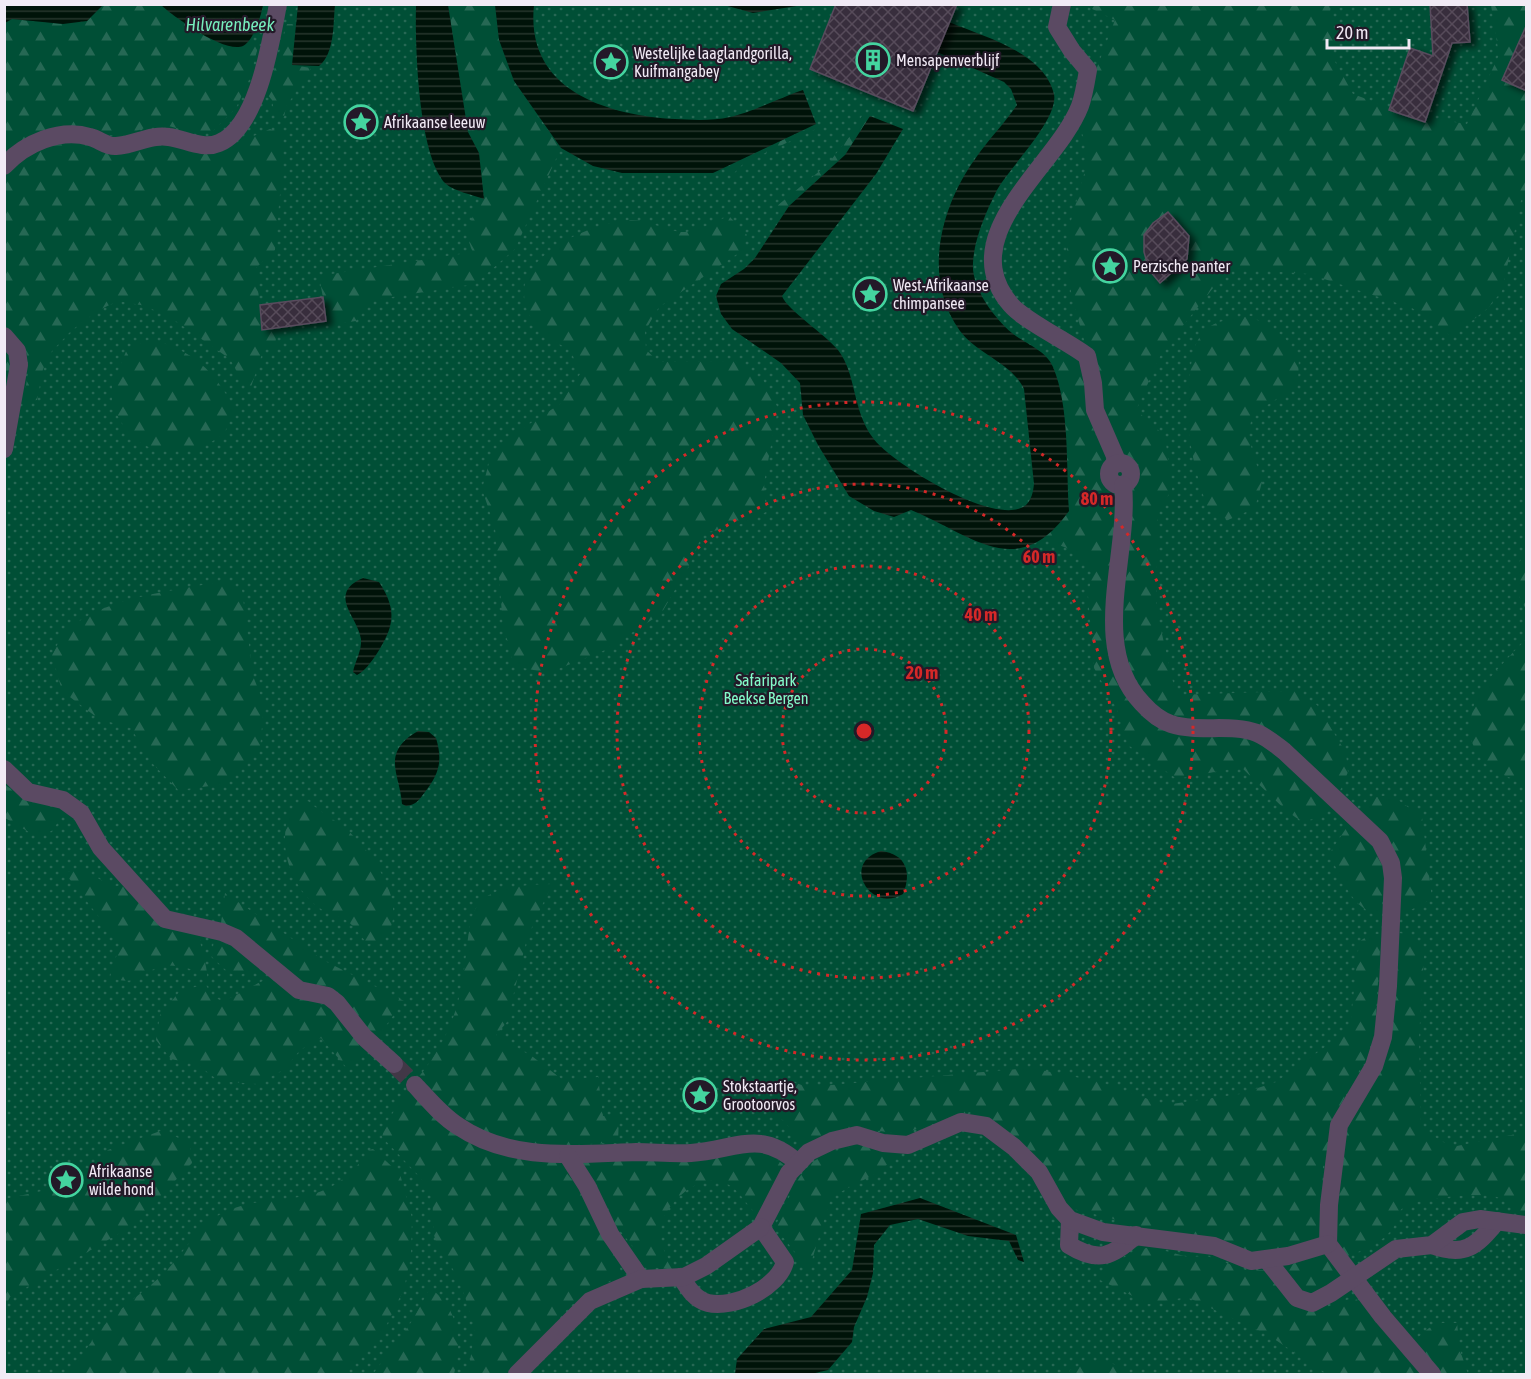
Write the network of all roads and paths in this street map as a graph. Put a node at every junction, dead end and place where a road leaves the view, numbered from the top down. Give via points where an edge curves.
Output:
1 (278, 4) edge
2 (1062, 4) edge
3 (4, 166) edge
4 (4, 336) edge
5 (4, 449) edge
6 (4, 769) edge
7 (394, 1064) tunnel mouth
8 (415, 1085) tunnel mouth
9 (568, 1156) junction
10 (798, 1163) junction
11 (1070, 1220) junction
12 (1497, 1221) junction
13 (1527, 1225) edge
14 (761, 1227) junction
15 (1136, 1235) junction
16 (1328, 1244) junction
17 (1432, 1245) junction
18 (1267, 1260) junction
19 (1353, 1276) junction
20 (681, 1277) junction
21 (641, 1279) junction
22 (517, 1374) edge
23 (1432, 1374) edge

1 - 3 street via 263,80 237,127 218,144 149,137 114,146 76,134 31,144
2 - 16 street via 1057,27 1088,70 1080,106 1008,213 995,244 992,268 1012,306 1087,356 1095,410 1118,463 1131,471 1123,485 1124,540 1113,605 1120,671 1131,689 1164,722 1194,729 1259,734 1284,751 1380,841 1393,878 1388,986 1379,1053 1338,1125
4 - 5 street via 17,351 19,365
6 - 7 street via 28,792 63,800 81,813 101,848 165,919 236,938 298,990 328,996
8 - 9 street via 457,1126 481,1138 519,1150
9 - 10 street via 691,1153 746,1143 774,1145
9 - 21 street via 610,1234
10 - 11 street via 809,1152 832,1141 857,1135 908,1145 961,1122 986,1126 1027,1158
10 - 14 street
11 - 15 street via 1103,1232
11 - 15 street via 1070,1245 1086,1255 1104,1256 1120,1250
12 - 13 street
12 - 17 street via 1463,1222
12 - 17 street via 1473,1245 1450,1252
14 - 20 street via 706,1266
14 - 20 street via 785,1262 782,1273 765,1288 731,1301 706,1303 693,1294
15 - 18 street via 1214,1246 1251,1261
16 - 18 street
16 - 19 street
17 - 19 street via 1396,1249
18 - 19 street via 1297,1298 1312,1303
19 - 23 street
20 - 21 street
21 - 22 street via 590,1301

